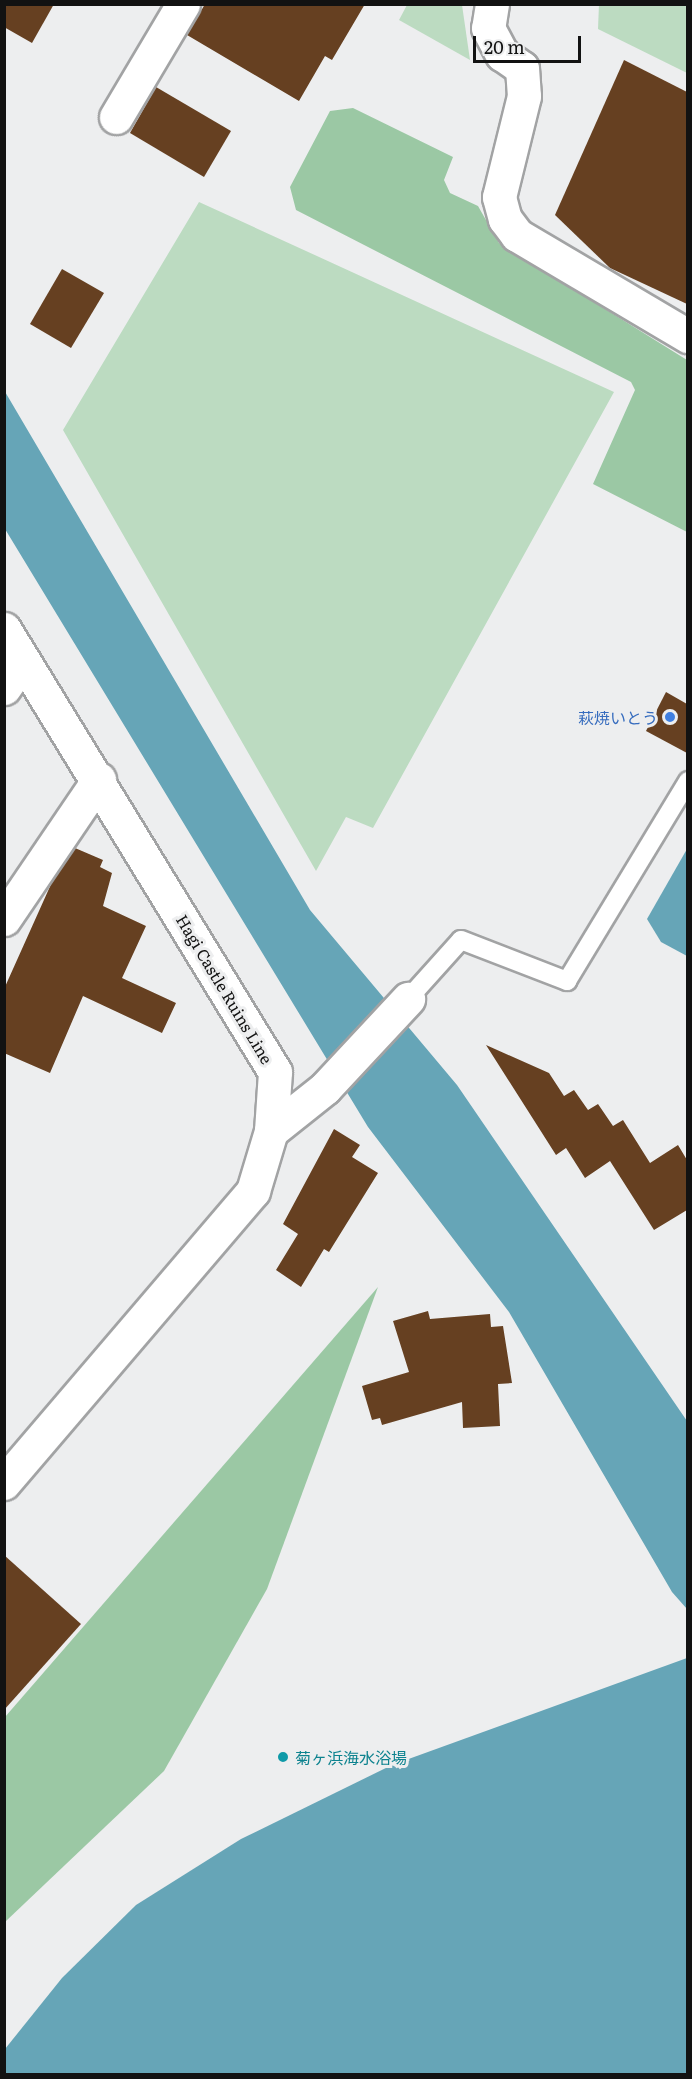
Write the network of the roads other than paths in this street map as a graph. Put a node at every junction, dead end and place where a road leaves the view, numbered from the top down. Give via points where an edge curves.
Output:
1 (183, 4) edge
2 (492, 4) edge
3 (116, 117) dead end
4 (687, 336) edge
5 (4, 629) edge
6 (16, 679) edge
7 (99, 779) junction
8 (687, 781) edge
9 (4, 919) edge
10 (408, 999) joint
11 (271, 1131) junction
12 (4, 1483) edge

1 - 3 main road
2 - 4 main road via 488,28 502,54 522,68 523,77 524,96 499,197 505,219 517,235
5 - 6 main road, Hagi Castle Ruins Line
6 - 7 main road, Hagi Castle Ruins Line
7 - 9 main road
7 - 11 main road, Hagi Castle Ruins Line via 275,1072
8 - 10 lane via 567,981 461,940
10 - 11 main road via 325,1088
11 - 12 main road, Hagi Castle Ruins Line via 253,1191

